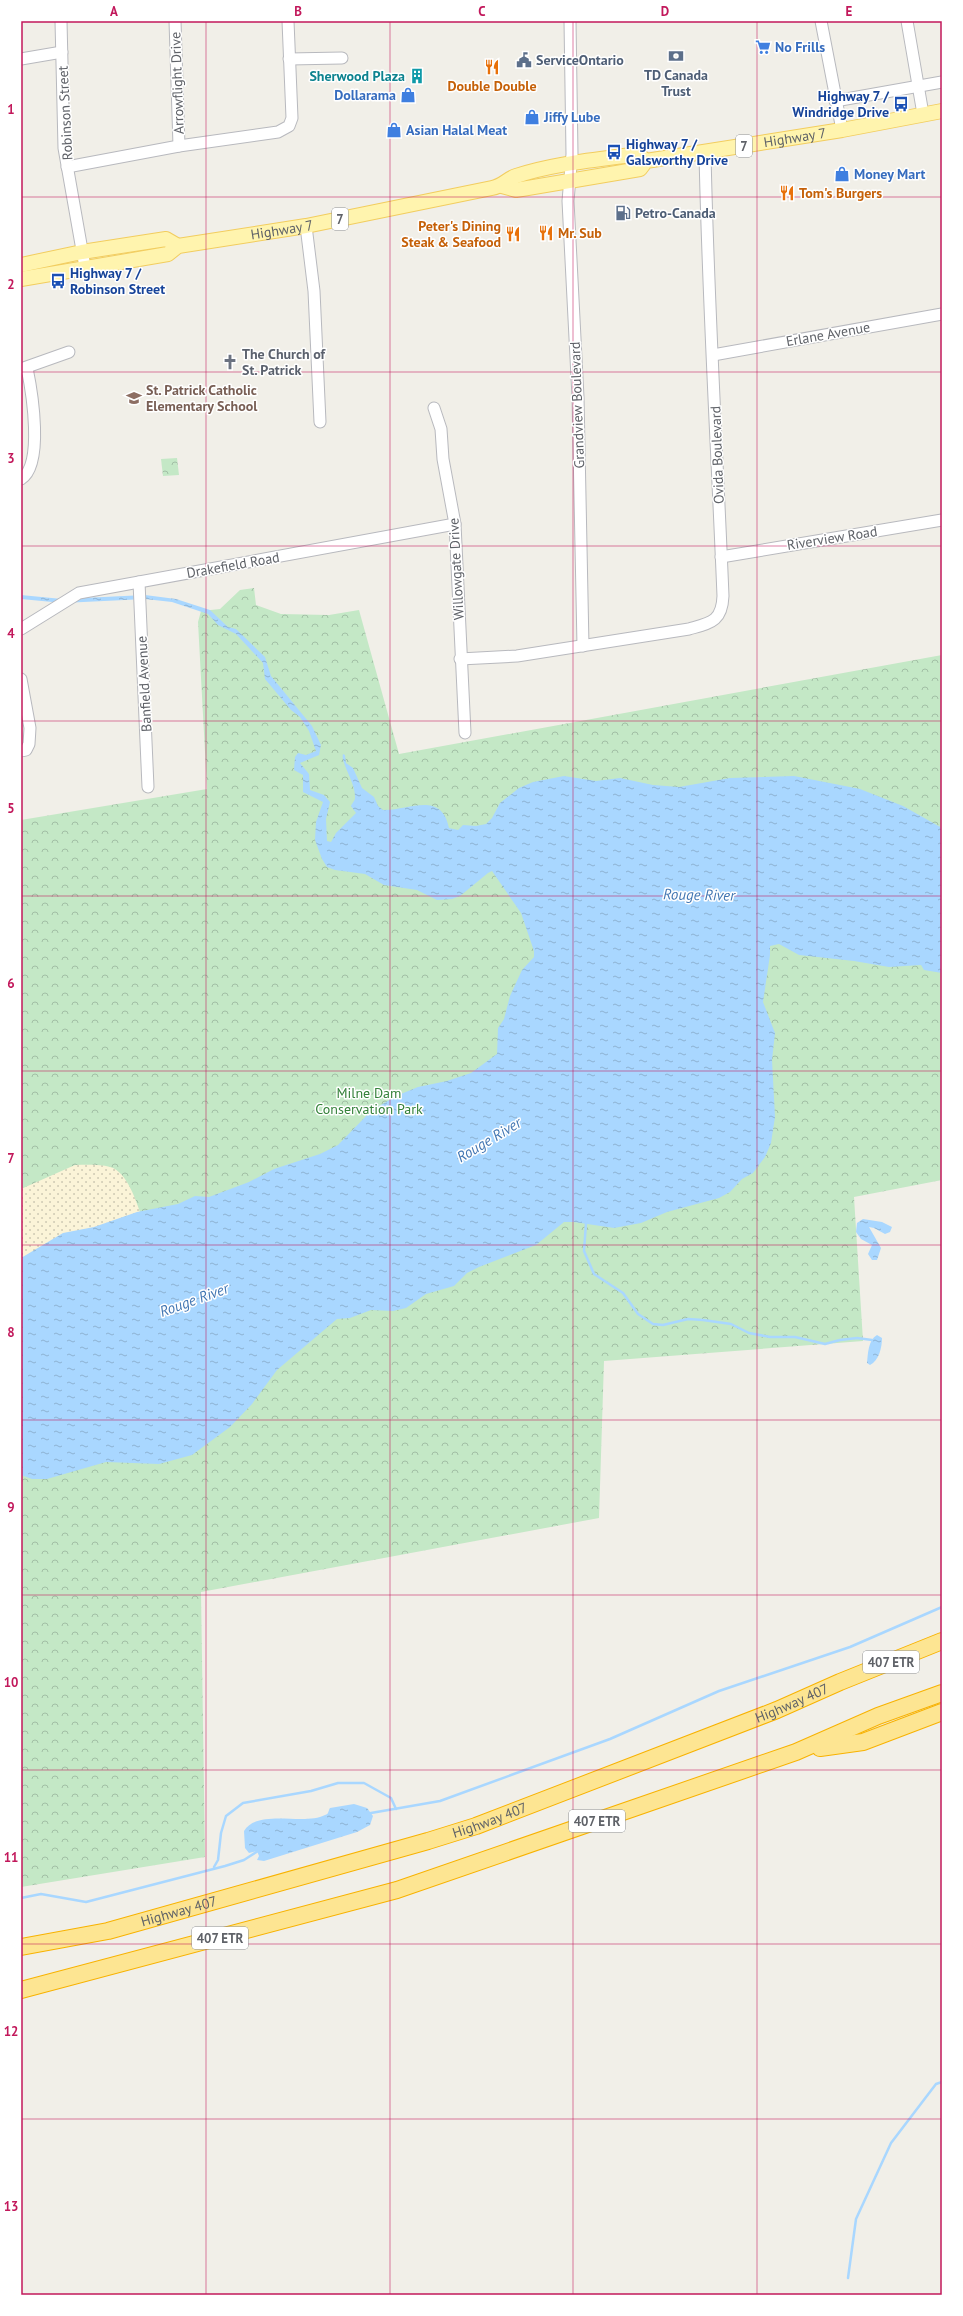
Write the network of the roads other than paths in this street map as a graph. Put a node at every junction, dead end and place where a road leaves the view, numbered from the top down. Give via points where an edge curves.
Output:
1 (61, 21) edge
2 (175, 21) edge
3 (288, 21) edge
4 (570, 21) edge
5 (821, 21) edge
6 (907, 21) edge
7 (62, 52) junction
8 (289, 58) junction
9 (342, 58) dead end
10 (21, 59) edge
11 (942, 82) edge
12 (918, 86) junction
13 (836, 101) junction
14 (942, 111) edge
15 (923, 114) junction
16 (842, 130) junction
17 (179, 146) junction
18 (705, 153) junction
19 (646, 161) junction
20 (571, 164) junction
21 (67, 167) junction
22 (568, 181) junction
23 (502, 186) junction
24 (306, 226) junction
25 (178, 246) junction
26 (82, 252) junction
27 (21, 265) edge
28 (85, 267) junction
29 (21, 279) edge
30 (942, 314) edge
31 (69, 352) dead end
32 (713, 354) junction
33 (24, 369) edge
34 (434, 408) dead end
35 (320, 422) dead end
36 (21, 479) edge
37 (942, 520) edge
38 (455, 524) junction
39 (721, 557) junction
40 (140, 582) junction
41 (21, 629) edge
42 (583, 646) junction
43 (460, 659) junction
44 (21, 679) edge
45 (465, 733) dead end
46 (21, 751) edge
47 (148, 787) dead end
48 (942, 1631) edge
49 (942, 1641) edge
50 (840, 1682) junction
51 (942, 1693) edge
52 (942, 1712) edge
53 (796, 1752) junction
54 (21, 1947) edge
55 (21, 1990) edge

1 - 7 street, Robinson Street
2 - 17 street, Arrowflight Drive
3 - 8 street
4 - 20 street, Grandview Boulevard
5 - 13 street
6 - 12 street
7 - 10 street
7 - 21 street, Robinson Street via 64,148
8 - 9 street
8 - 17 street via 292,118 289,126 278,132
11 - 12 street
12 - 13 street
12 - 15 street
13 - 16 street
14 - 15 main road, Highway 7 / 7
15 - 16 main road, Highway 7 / 7
16 - 18 main road, Highway 7 / 7
17 - 21 street
18 - 19 main road, Highway 7 / 7
18 - 32 street, Ovida Boulevard via 707,263
19 - 20 main road, Highway 7 / 7 via 638,154
19 - 22 main road, Highway 7 / 7 via 640,169
20 - 22 street, Grandview Boulevard
20 - 23 main road, Highway 7 / 7 via 514,176
21 - 26 street, Robinson Street
22 - 23 main road, Highway 7 / 7 via 516,190
22 - 42 street, Grandview Boulevard via 578,397
23 - 24 main road, Highway 7 / 7
24 - 25 main road, Highway 7 / 7
24 - 35 street via 314,291
25 - 26 main road, Highway 7 / 7 via 166,239
25 - 28 main road, Highway 7 / 7 via 168,254
26 - 27 main road, Highway 7 / 7
26 - 28 street, Robinson Street
28 - 29 main road, Highway 7 / 7
30 - 32 street, Erlane Avenue
31 - 33 street
32 - 39 street, Ovida Boulevard
33 - 36 street via 32,393 34,457 30,468
34 - 38 street, Willowgate Drive via 441,428 443,459
37 - 39 street, Riverview Road
38 - 40 street, Drakefield Road
38 - 43 street, Willowgate Drive
39 - 42 street, Ovida Boulevard via 722,606 720,613 712,622 688,629
40 - 41 street, Drakefield Road via 79,593
40 - 47 street, Banfield Avenue
42 - 43 street, Ovida Boulevard via 517,656
43 - 45 street, Willowgate Drive
44 - 46 street via 30,736 26,750
48 - 50 highway
49 - 50 highway, Highway 407 / 407 ETR
50 - 54 highway, Highway 407 / 407 ETR via 777,1710 476,1826 108,1931
51 - 53 highway, 407 ETR via 878,1716
52 - 53 highway via 863,1742
53 - 55 highway, 407 ETR via 397,1890

